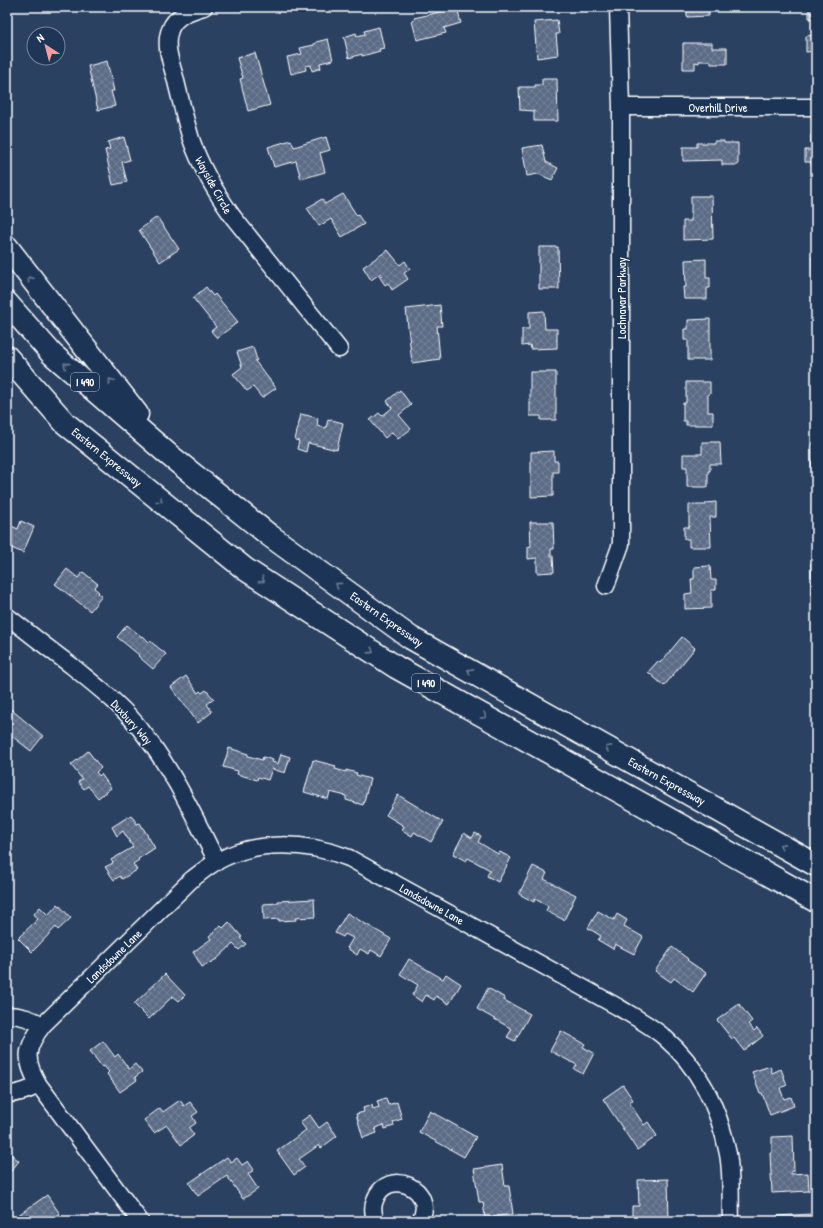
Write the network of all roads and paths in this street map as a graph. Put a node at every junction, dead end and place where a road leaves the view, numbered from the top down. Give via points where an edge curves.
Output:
1 (204, 7) edge
2 (618, 7) edge
3 (620, 107) junction
4 (816, 107) edge
5 (7, 247) edge
6 (7, 304) edge
7 (339, 349) dead end
8 (7, 357) edge
9 (7, 376) edge
10 (65, 423) junction
11 (170, 455) junction
12 (606, 586) dead end
13 (7, 616) edge
14 (217, 862) junction
15 (816, 865) edge
16 (816, 901) edge
17 (7, 1015) edge
18 (43, 1025) junction
19 (39, 1085) junction
20 (7, 1094) edge
21 (140, 1221) edge
22 (376, 1221) edge
23 (420, 1221) edge
24 (731, 1221) edge

1 - 7 street, Wayside Circle via 179,17 170,29 168,37 170,58 186,123 198,158 217,195 233,218
2 - 3 street, Lochnavar Parkway
3 - 4 street, Overhill Drive
3 - 12 street, Lochnavar Parkway via 620,544
11 -> 5 highway
11 -> 6 highway, Eastern Expressway / I 490 via 52,354
8 - 10 highway, Eastern Expressway / I 490
9 - 10 highway
10 -> 16 highway, Eastern Expressway / I 490 via 245,569 396,667
15 -> 11 highway, Eastern Expressway / I 490 via 411,638 269,535
13 - 14 street, Duxbury Way via 99,688 140,729 158,752 181,791
14 - 18 street, Landsdowne Lane via 192,880
14 - 24 street, Landsdowne Lane via 247,850 278,845 308,847 336,853 646,1024 681,1052 705,1086 714,1104 728,1155
17 - 18 street via 24,1016
18 - 19 street, Landsdowne Lane via 28,1052 31,1072
19 - 20 street via 15,1094
19 - 21 street, Landsdowne Lane
22 - 23 street via 373,1212 376,1196 384,1187 395,1183 404,1183 418,1192 424,1208

